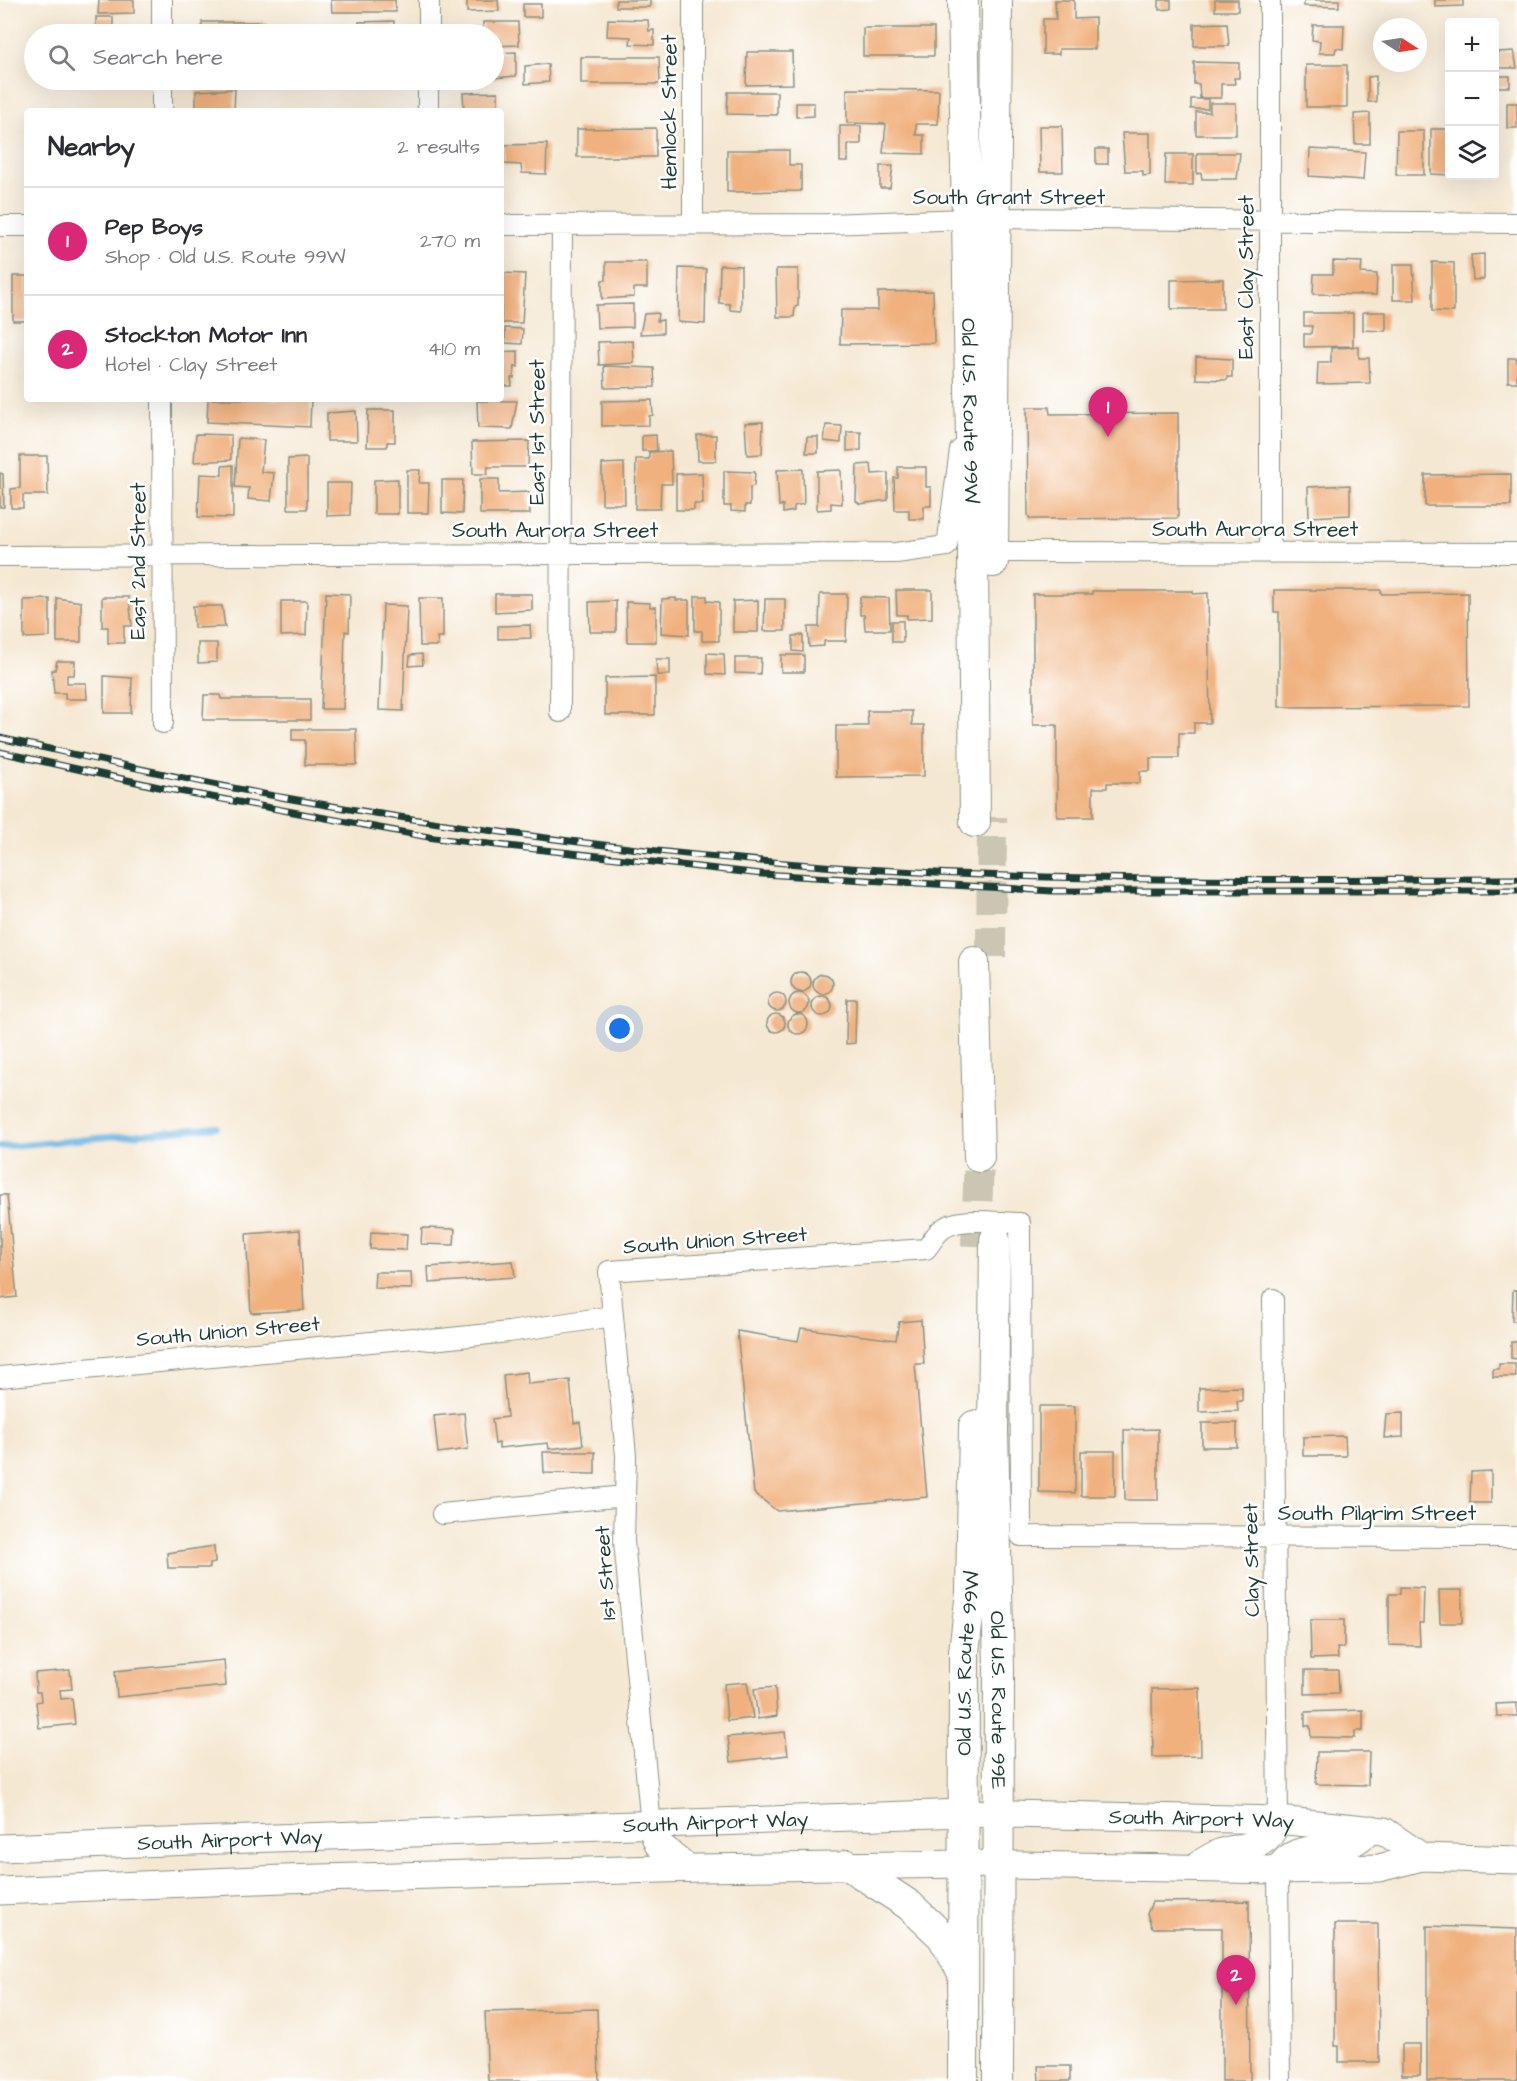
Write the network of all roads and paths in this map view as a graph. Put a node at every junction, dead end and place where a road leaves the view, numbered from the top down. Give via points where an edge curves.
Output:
1 (162, 0) edge
2 (429, 0) edge
3 (693, 0) edge
4 (963, 0) edge
5 (997, 0) edge
6 (1270, 0) edge
7 (162, 24) edge
8 (429, 24) edge
9 (162, 90) edge
10 (428, 90) edge
11 (162, 108) edge
12 (428, 108) edge
13 (965, 219) junction
14 (996, 219) junction
15 (1270, 223) junction
16 (1517, 223) edge
17 (693, 224) junction
18 (504, 225) edge
19 (562, 225) junction
20 (0, 226) edge
21 (24, 226) edge
22 (969, 386) junction
23 (162, 402) edge
24 (993, 552) junction
25 (1270, 553) junction
26 (1517, 553) edge
27 (162, 555) junction
28 (561, 555) junction
29 (0, 556) edge
30 (560, 712) dead end
31 (163, 723) dead end
32 (982, 960) tunnel mouth
33 (988, 1155) tunnel mouth
34 (995, 1283) joint
35 (1273, 1299) dead end
36 (614, 1316) junction
37 (0, 1377) edge
38 (625, 1496) junction
39 (442, 1514) dead end
40 (1021, 1536) joint
41 (1274, 1536) junction
42 (1517, 1537) edge
43 (963, 1814) junction
44 (999, 1815) junction
45 (1278, 1820) junction
46 (651, 1826) junction
47 (1372, 1829) junction
48 (0, 1848) edge
49 (1422, 1857) junction
50 (1517, 1860) edge
51 (963, 1864) junction
52 (999, 1864) junction
53 (848, 1865) junction
54 (688, 1868) junction
55 (1191, 1868) junction
56 (1278, 1870) junction
57 (0, 1891) edge
58 (964, 1973) junction
59 (963, 2081) edge
60 (998, 2081) edge
61 (1280, 2081) edge

1 - 7 street
2 - 8 street
3 - 17 street, Hemlock Street
4 - 13 main road, Old U.S. Route 99W
5 - 14 main road, Old U.S. Route 99W
6 - 15 street, East Clay Street
9 - 11 street
10 - 12 street
13 - 14 street, South Grant Street
13 - 17 street, South Grant Street
13 - 22 main road, Old U.S. Route 99W
14 - 15 street, South Grant Street
14 - 24 main road, Old U.S. Route 99W
15 - 16 street, South Grant Street
15 - 25 street, East Clay Street
17 - 19 street, South Grant Street
18 - 19 street, South Grant Street
19 - 28 street, East 1st Street
20 - 21 street
22 - 24 main road, Old U.S. Route 99W via 984,820
22 - 28 street, South Aurora Street via 947,546 896,553
23 - 27 street, East 2nd Street
24 - 25 street, South Aurora Street
25 - 26 street, South Aurora Street
27 - 28 street, South Aurora Street
27 - 29 street, South Aurora Street
27 - 31 street, East 2nd Street
28 - 30 street, East 1st Street
32 - 33 main road
34 - 43 main road, Old U.S. Route 99W via 986,1243 971,1592 964,1652
34 - 44 main road, Old U.S. Route 99E via 993,1432
35 - 41 street, Clay Street
36 - 37 street, South Union Street via 498,1334 413,1338
36 - 38 street, 1st Street via 626,1456
36 - 40 street, South Union Street via 609,1271 926,1249 948,1225 1020,1223
38 - 39 street
38 - 46 street, 1st Street via 624,1541
40 - 41 street, South Pilgrim Street
41 - 42 street, South Pilgrim Street
41 - 45 street, Clay Street
43 - 44 main road, South Airport Way
43 - 46 main road, South Airport Way
43 - 51 main road, Old U.S. Route 99W
44 - 45 main road, South Airport Way
44 - 52 main road, Old U.S. Route 99E
45 - 47 main road, South Airport Way
45 - 55 main road via 1272,1834 1256,1845 1218,1853
46 - 48 main road, South Airport Way
46 - 54 main road via 658,1844
47 - 49 main road, South Airport Way via 1384,1831
47 - 56 main road via 1351,1843 1290,1856
49 - 50 main road, South Airport Way
49 - 56 main road, South Airport Way via 1379,1868
51 - 52 main road, South Airport Way
51 - 53 main road, South Airport Way
51 - 58 main road, Old U.S. Route 99W
52 - 55 main road, South Airport Way
52 - 60 main road, Old U.S. Route 99E
53 - 54 main road, South Airport Way
53 - 58 main road via 908,1904 942,1936
54 - 57 main road, South Airport Way
55 - 56 main road, South Airport Way
56 - 61 street
58 - 59 main road, Old U.S. Route 99W

